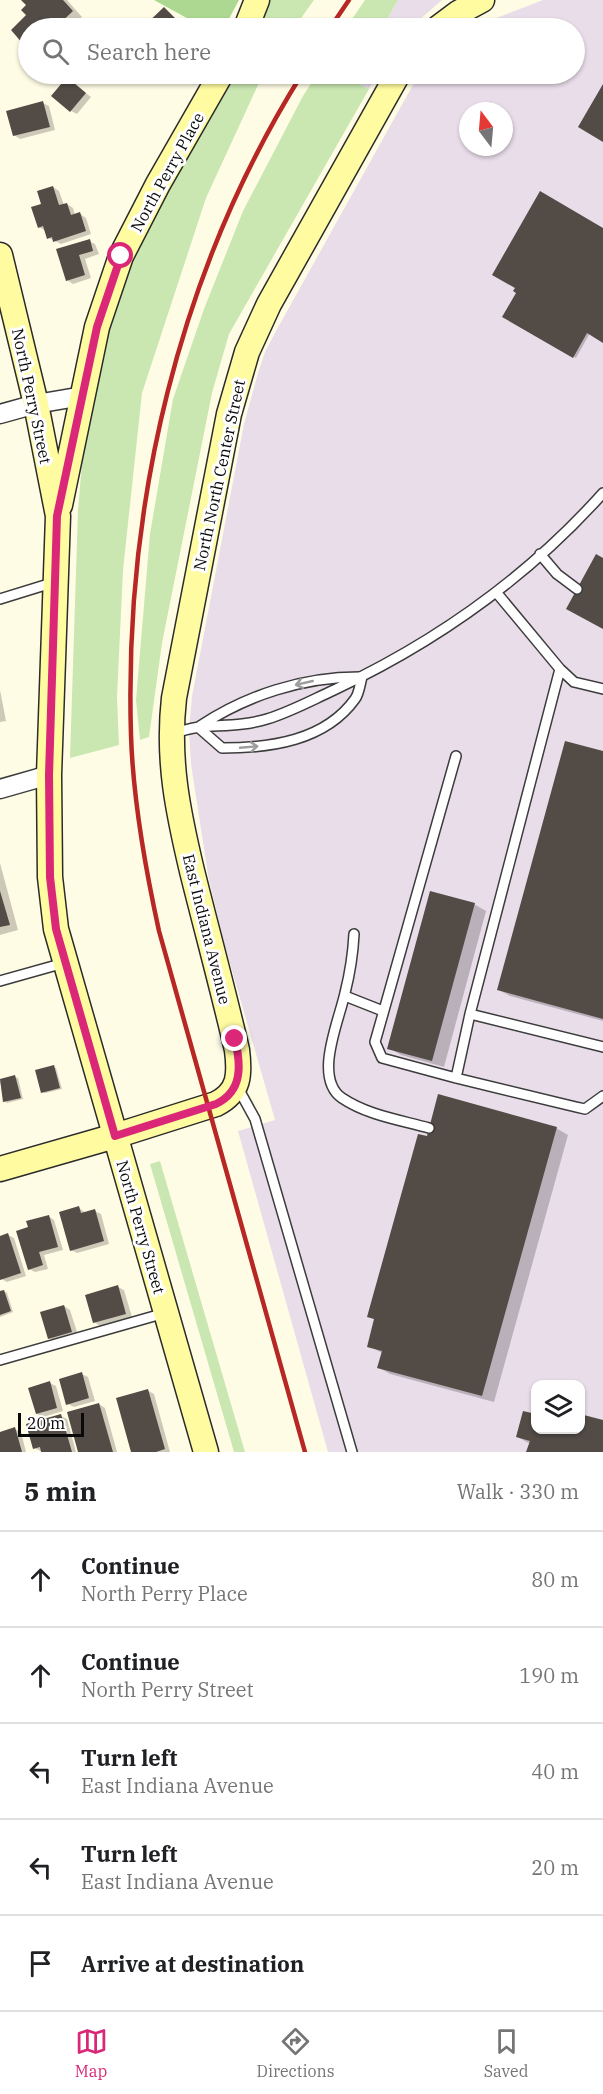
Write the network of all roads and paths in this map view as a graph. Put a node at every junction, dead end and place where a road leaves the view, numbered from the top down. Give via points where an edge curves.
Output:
1 (258, 0) edge
2 (482, 0) edge
3 (250, 18) edge
4 (451, 18) edge
5 (215, 84) edge
6 (392, 84) edge
7 (0, 258) edge
8 (83, 396) junction
9 (36, 404) junction
10 (0, 414) edge
11 (603, 493) edge
12 (57, 516) junction
13 (540, 554) junction
14 (55, 582) junction
15 (577, 589) dead end
16 (496, 592) junction
17 (0, 599) edge
18 (560, 669) junction
19 (362, 677) junction
20 (603, 689) edge
21 (174, 698) joint
22 (198, 727) junction
23 (171, 734) junction
24 (456, 756) dead end
25 (49, 775) junction
26 (0, 789) edge
27 (354, 934) dead end
28 (64, 962) junction
29 (0, 981) edge
30 (345, 996) junction
31 (383, 1011) junction
32 (470, 1014) junction
33 (603, 1047) edge
34 (456, 1078) junction
35 (236, 1086) junction
36 (603, 1096) edge
37 (429, 1128) dead end
38 (115, 1136) junction
39 (0, 1169) edge
40 (166, 1312) junction
41 (0, 1360) edge
42 (206, 1452) edge
43 (352, 1452) edge

1 - 3 main road
2 - 4 main road
5 - 8 main road, North Perry Place via 121,256 97,327
6 - 21 main road, North North Center Street via 269,304 237,380
7 - 9 main road, North Perry Street
8 - 9 street
8 - 12 main road, North Perry Place
9 - 10 street
9 - 12 main road, North Perry Street
11 - 13 lane
12 - 14 main road, North Perry Street
13 - 15 lane
13 - 16 lane
14 - 17 lane
14 - 25 main road, North Perry Street
16 - 18 lane
16 - 19 lane via 455,623
18 - 20 lane via 574,682
18 - 32 lane
19 - 22 lane via 266,720 231,727
19 -> 22 lane via 332,677 261,695
22 -> 19 lane via 222,748 272,744 310,735 332,723 357,698
21 - 23 main road, East Indiana Avenue
22 - 23 lane
23 - 35 main road, East Indiana Avenue via 181,821 237,1050
24 - 31 lane
25 - 26 street
25 - 28 main road, North Perry Street via 50,877
27 - 30 lane
28 - 29 lane
28 - 38 main road, North Perry Street
30 - 31 lane
30 - 37 lane via 328,1057 331,1086 340,1097 359,1107
31 - 34 lane via 375,1042 382,1058
32 - 33 lane
32 - 34 lane
34 - 36 lane via 585,1109
35 - 38 main road via 216,1104
35 - 43 lane via 255,1119
38 - 39 main road
38 - 40 main road, North Perry Street
40 - 41 lane
40 - 42 main road, North Perry Street

